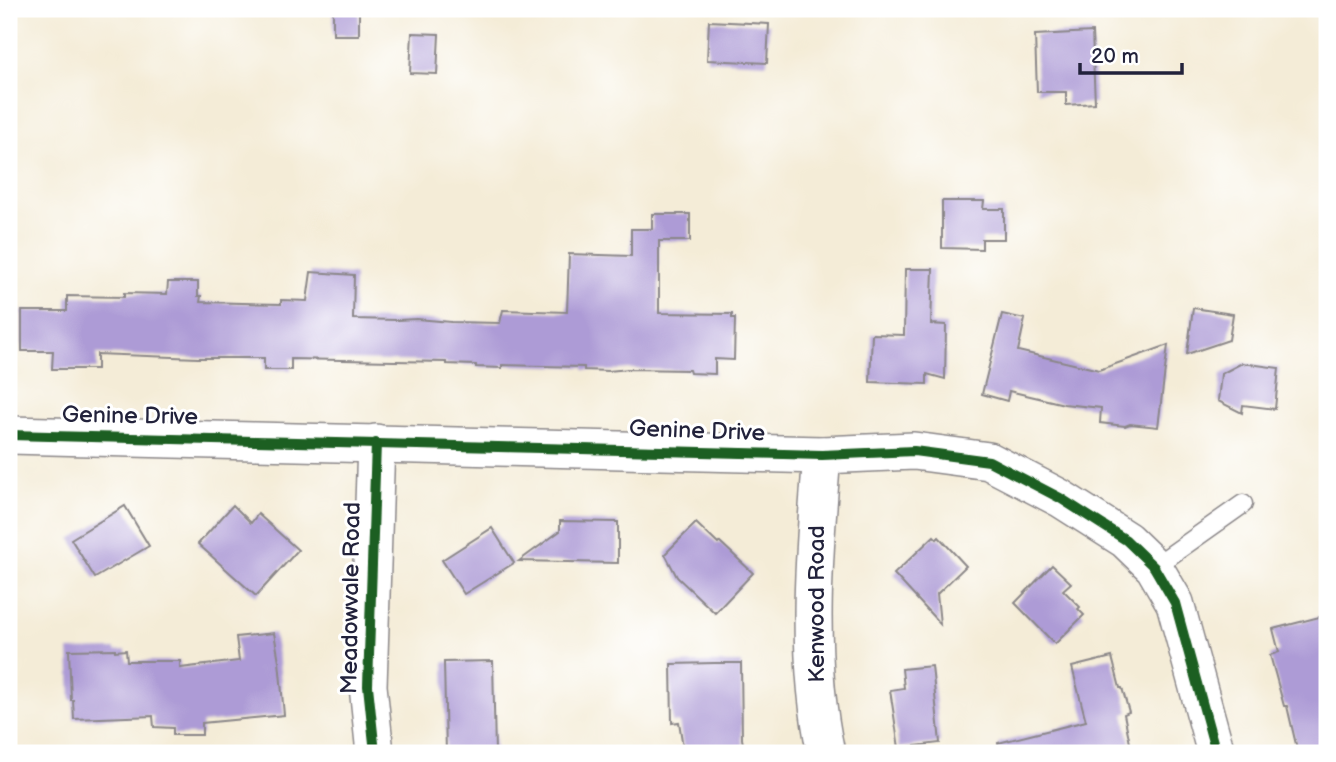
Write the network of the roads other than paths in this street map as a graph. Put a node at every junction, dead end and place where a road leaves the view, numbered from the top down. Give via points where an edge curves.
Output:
1 (9, 435) edge
2 (376, 443) junction
3 (822, 455) junction
4 (1243, 504) dead end
5 (1154, 567) junction
6 (374, 753) edge
7 (826, 753) edge
8 (1216, 753) edge

1 - 2 street, Genine Drive
2 - 3 street, Genine Drive
2 - 6 street, Meadowvale Road via 368,686
3 - 5 street, Genine Drive via 914,452 989,461 1126,540
3 - 7 street, Kenwood Road via 813,597 815,675
4 - 5 lane
5 - 8 street, Genine Drive via 1175,603

